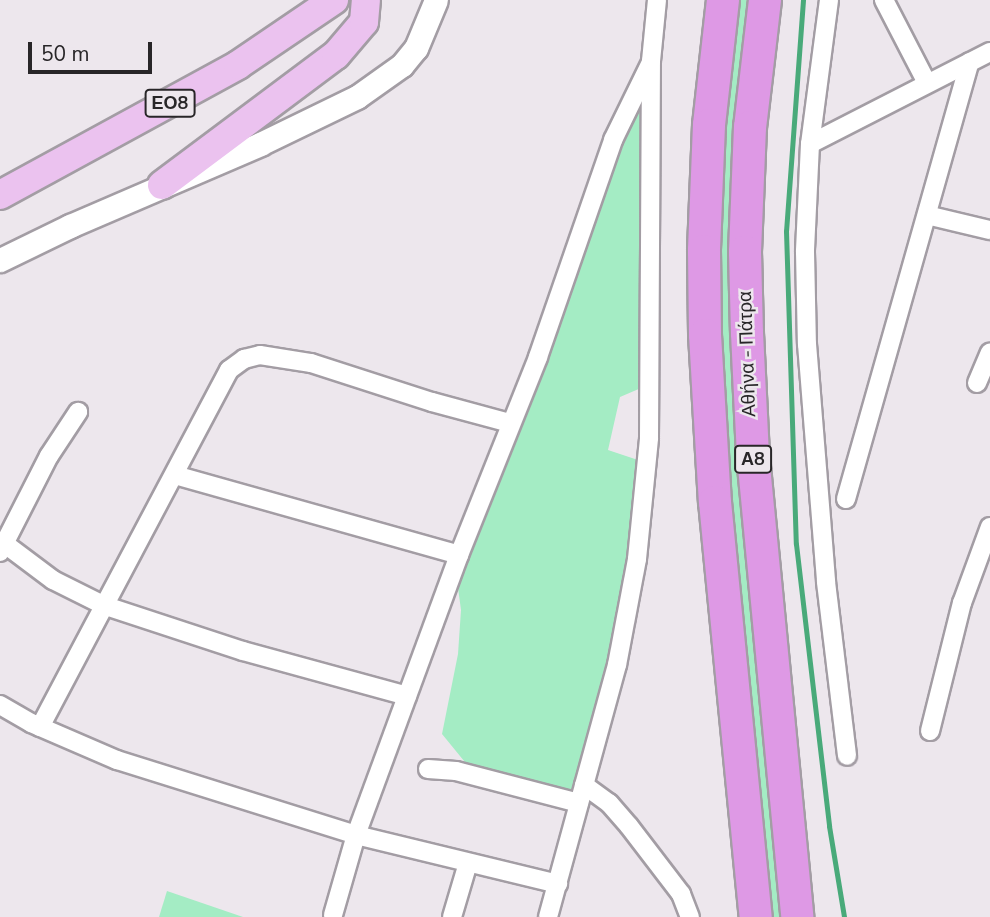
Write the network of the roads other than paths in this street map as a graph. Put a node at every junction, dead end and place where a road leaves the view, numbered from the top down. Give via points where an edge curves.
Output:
1 (334, 0) edge
2 (366, 0) edge
3 (436, 0) edge
4 (657, 0) edge
5 (723, 0) edge
6 (765, 0) edge
7 (828, 0) edge
8 (884, 0) edge
9 (990, 52) edge
10 (652, 61) junction
11 (970, 62) junction
12 (927, 83) junction
13 (810, 144) junction
14 (162, 186) junction
15 (0, 195) edge
16 (927, 215) junction
17 (990, 230) edge
18 (0, 260) edge
19 (990, 353) edge
20 (977, 383) dead end
21 (78, 412) dead end
22 (510, 422) junction
23 (175, 475) junction
24 (846, 499) dead end
25 (990, 527) edge
26 (2, 548) edge
27 (459, 555) junction
28 (103, 605) junction
29 (407, 696) junction
30 (0, 705) edge
31 (40, 727) junction
32 (930, 731) dead end
33 (847, 756) dead end
34 (428, 769) dead end
35 (584, 785) junction
36 (579, 803) junction
37 (356, 835) junction
38 (468, 863) junction
39 (558, 884) junction
40 (332, 915) dead end
41 (452, 917) edge
42 (548, 917) edge
43 (690, 917) edge
44 (756, 917) edge
45 (797, 917) edge

1 - 15 main road, ΕΟ8 via 238,65
2 - 14 main road via 364,22 336,55
3 - 14 street via 416,48 384,80 318,118
4 - 10 street
5 - 44 highway, Α8 via 709,125 705,321 713,470
6 - 45 highway, Αθήνα - Πάτρα / Α8 via 750,127 746,306 754,466
7 - 13 street
8 - 12 street
9 - 11 street
10 - 22 street via 613,140 542,345
10 - 35 street via 649,438 631,598
11 - 12 street
11 - 16 street
12 - 13 street
13 - 33 street via 807,344 826,582
14 - 18 street
16 - 17 street
16 - 24 street
19 - 20 street
21 - 26 street via 49,456
22 - 23 street via 311,363 260,355 229,370
22 - 27 street
23 - 27 street
23 - 28 street
25 - 32 street via 962,603
26 - 28 street
27 - 29 street
28 - 29 street via 243,651
28 - 31 street
29 - 37 street
30 - 31 street
31 - 37 street via 117,760
34 - 36 street via 456,771
35 - 36 street
35 - 43 street via 609,803 629,827 681,894
36 - 39 street
37 - 38 street
37 - 40 street
38 - 39 street
38 - 41 street
39 - 42 street

